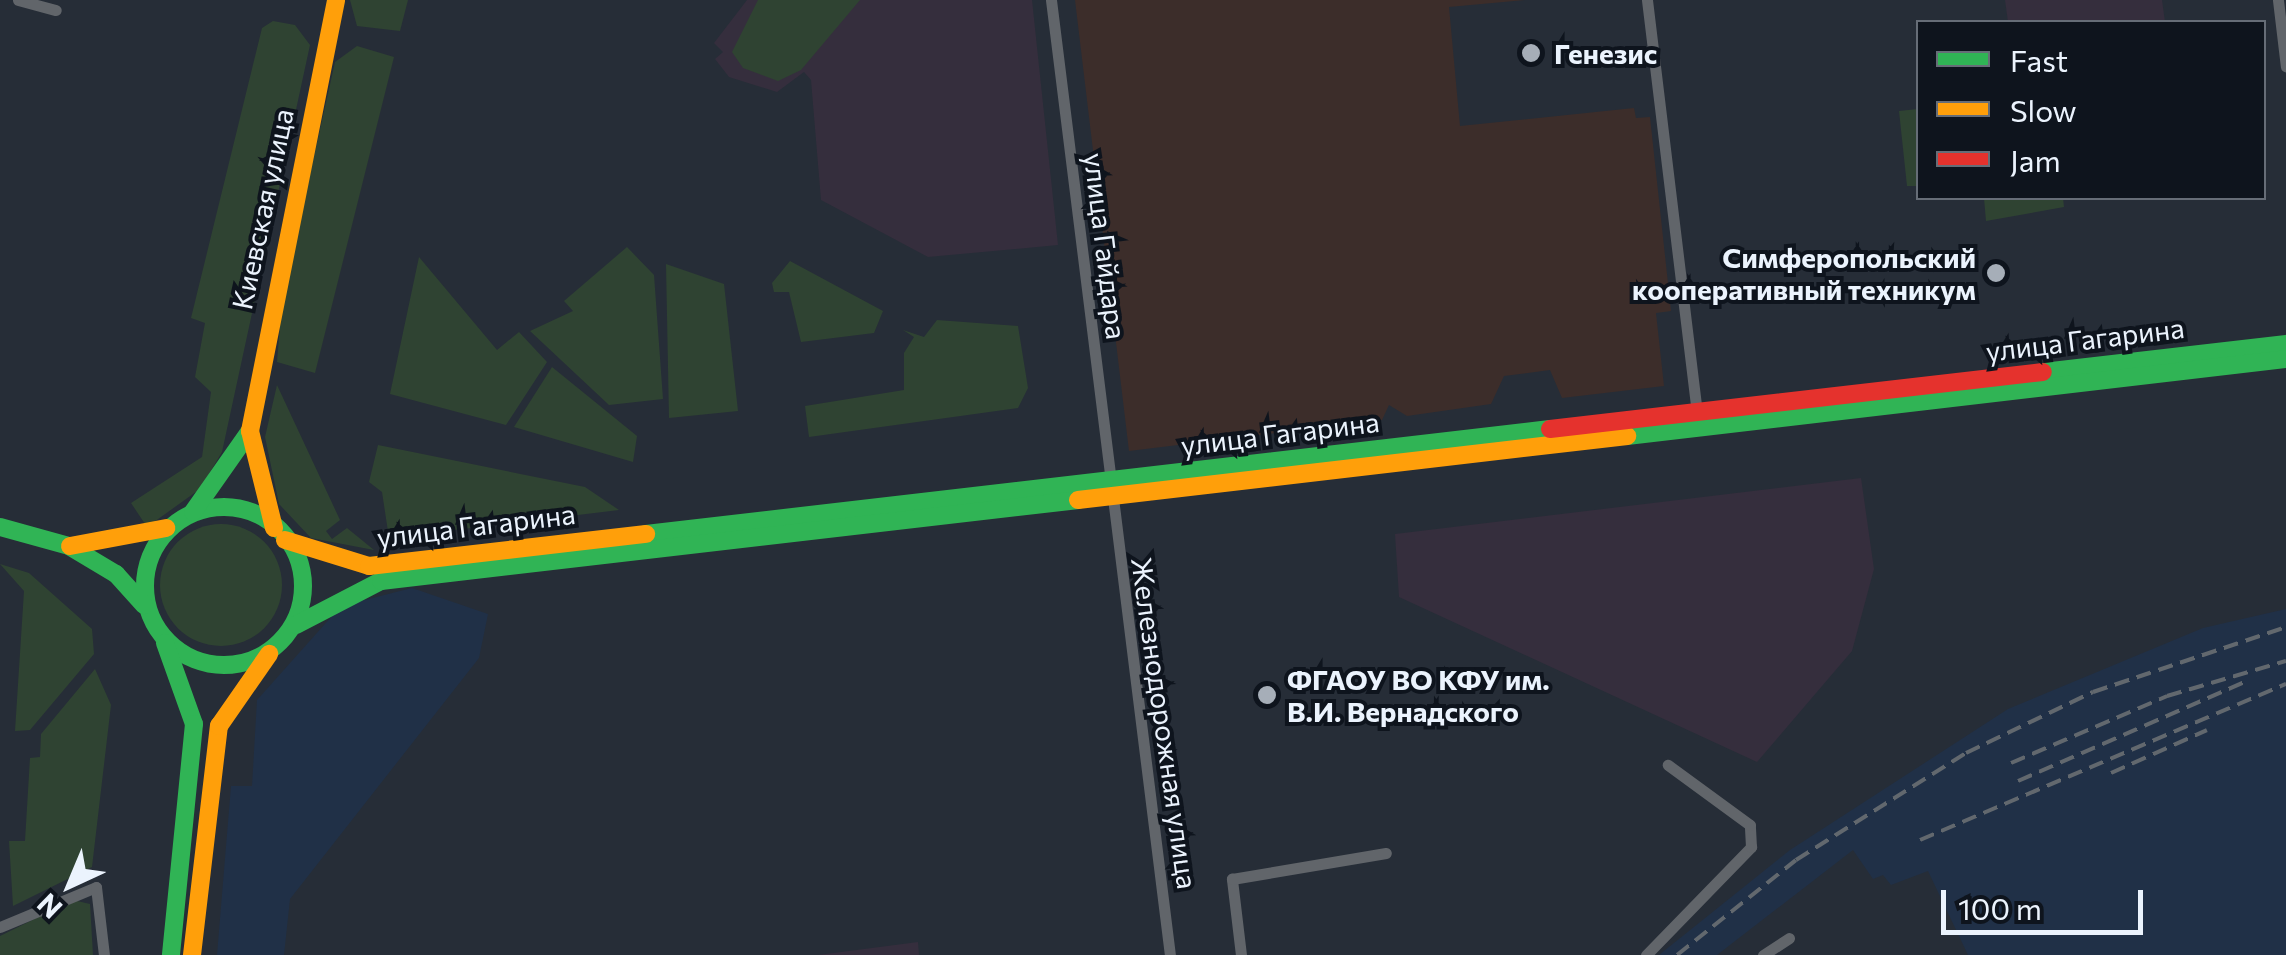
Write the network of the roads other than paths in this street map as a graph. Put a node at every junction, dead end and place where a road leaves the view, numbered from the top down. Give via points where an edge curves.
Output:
1 (18, 0) edge
2 (336, 0) edge
3 (1051, 0) edge
4 (1646, 0) edge
5 (2278, 0) edge
6 (56, 10) dead end
7 (2286, 68) edge
8 (2286, 344) edge
9 (2286, 360) edge
10 (1698, 421) junction
11 (250, 431) junction
12 (1110, 490) junction
13 (191, 513) junction
14 (169, 526) junction
15 (0, 527) edge
16 (280, 534) junction
17 (69, 546) junction
18 (147, 610) junction
19 (296, 625) junction
20 (158, 630) junction
21 (272, 650) junction
22 (1668, 764) dead end
23 (1386, 853) dead end
24 (0, 927) edge
25 (1790, 938) dead end
26 (1765, 954) edge
27 (104, 955) edge
28 (171, 955) edge
29 (192, 955) edge
30 (1170, 955) edge
31 (1241, 955) edge
32 (1646, 955) edge

1 - 6 street
2 - 11 main road, Киевская улица via 276,266
3 - 12 street, улица Гайдара
4 - 10 street
5 - 7 street
8 - 10 main road, улица Гагарина
9 - 10 main road, улица Гагарина
10 - 12 main road, улица Гагарина
11 - 13 main road, Киевская улица
11 - 16 main road, Киевская улица
12 - 16 main road, улица Гагарина via 369,566
12 - 19 main road, улица Гагарина via 382,581
12 - 30 street, Железнодорожная улица
13 - 14 main road
13 - 16 main road via 230,508
14 - 17 main road via 115,544
14 - 18 main road via 146,565
15 - 17 main road
16 - 19 main road via 304,568
17 - 18 main road via 116,574
18 - 20 main road
19 - 21 main road
20 - 21 main road via 214,664
20 - 28 main road via 185,679 194,724
21 - 29 main road via 219,726
22 - 32 street via 1750,824 1751,847
23 - 31 street via 1232,878
24 - 27 street via 96,888
25 - 26 street

